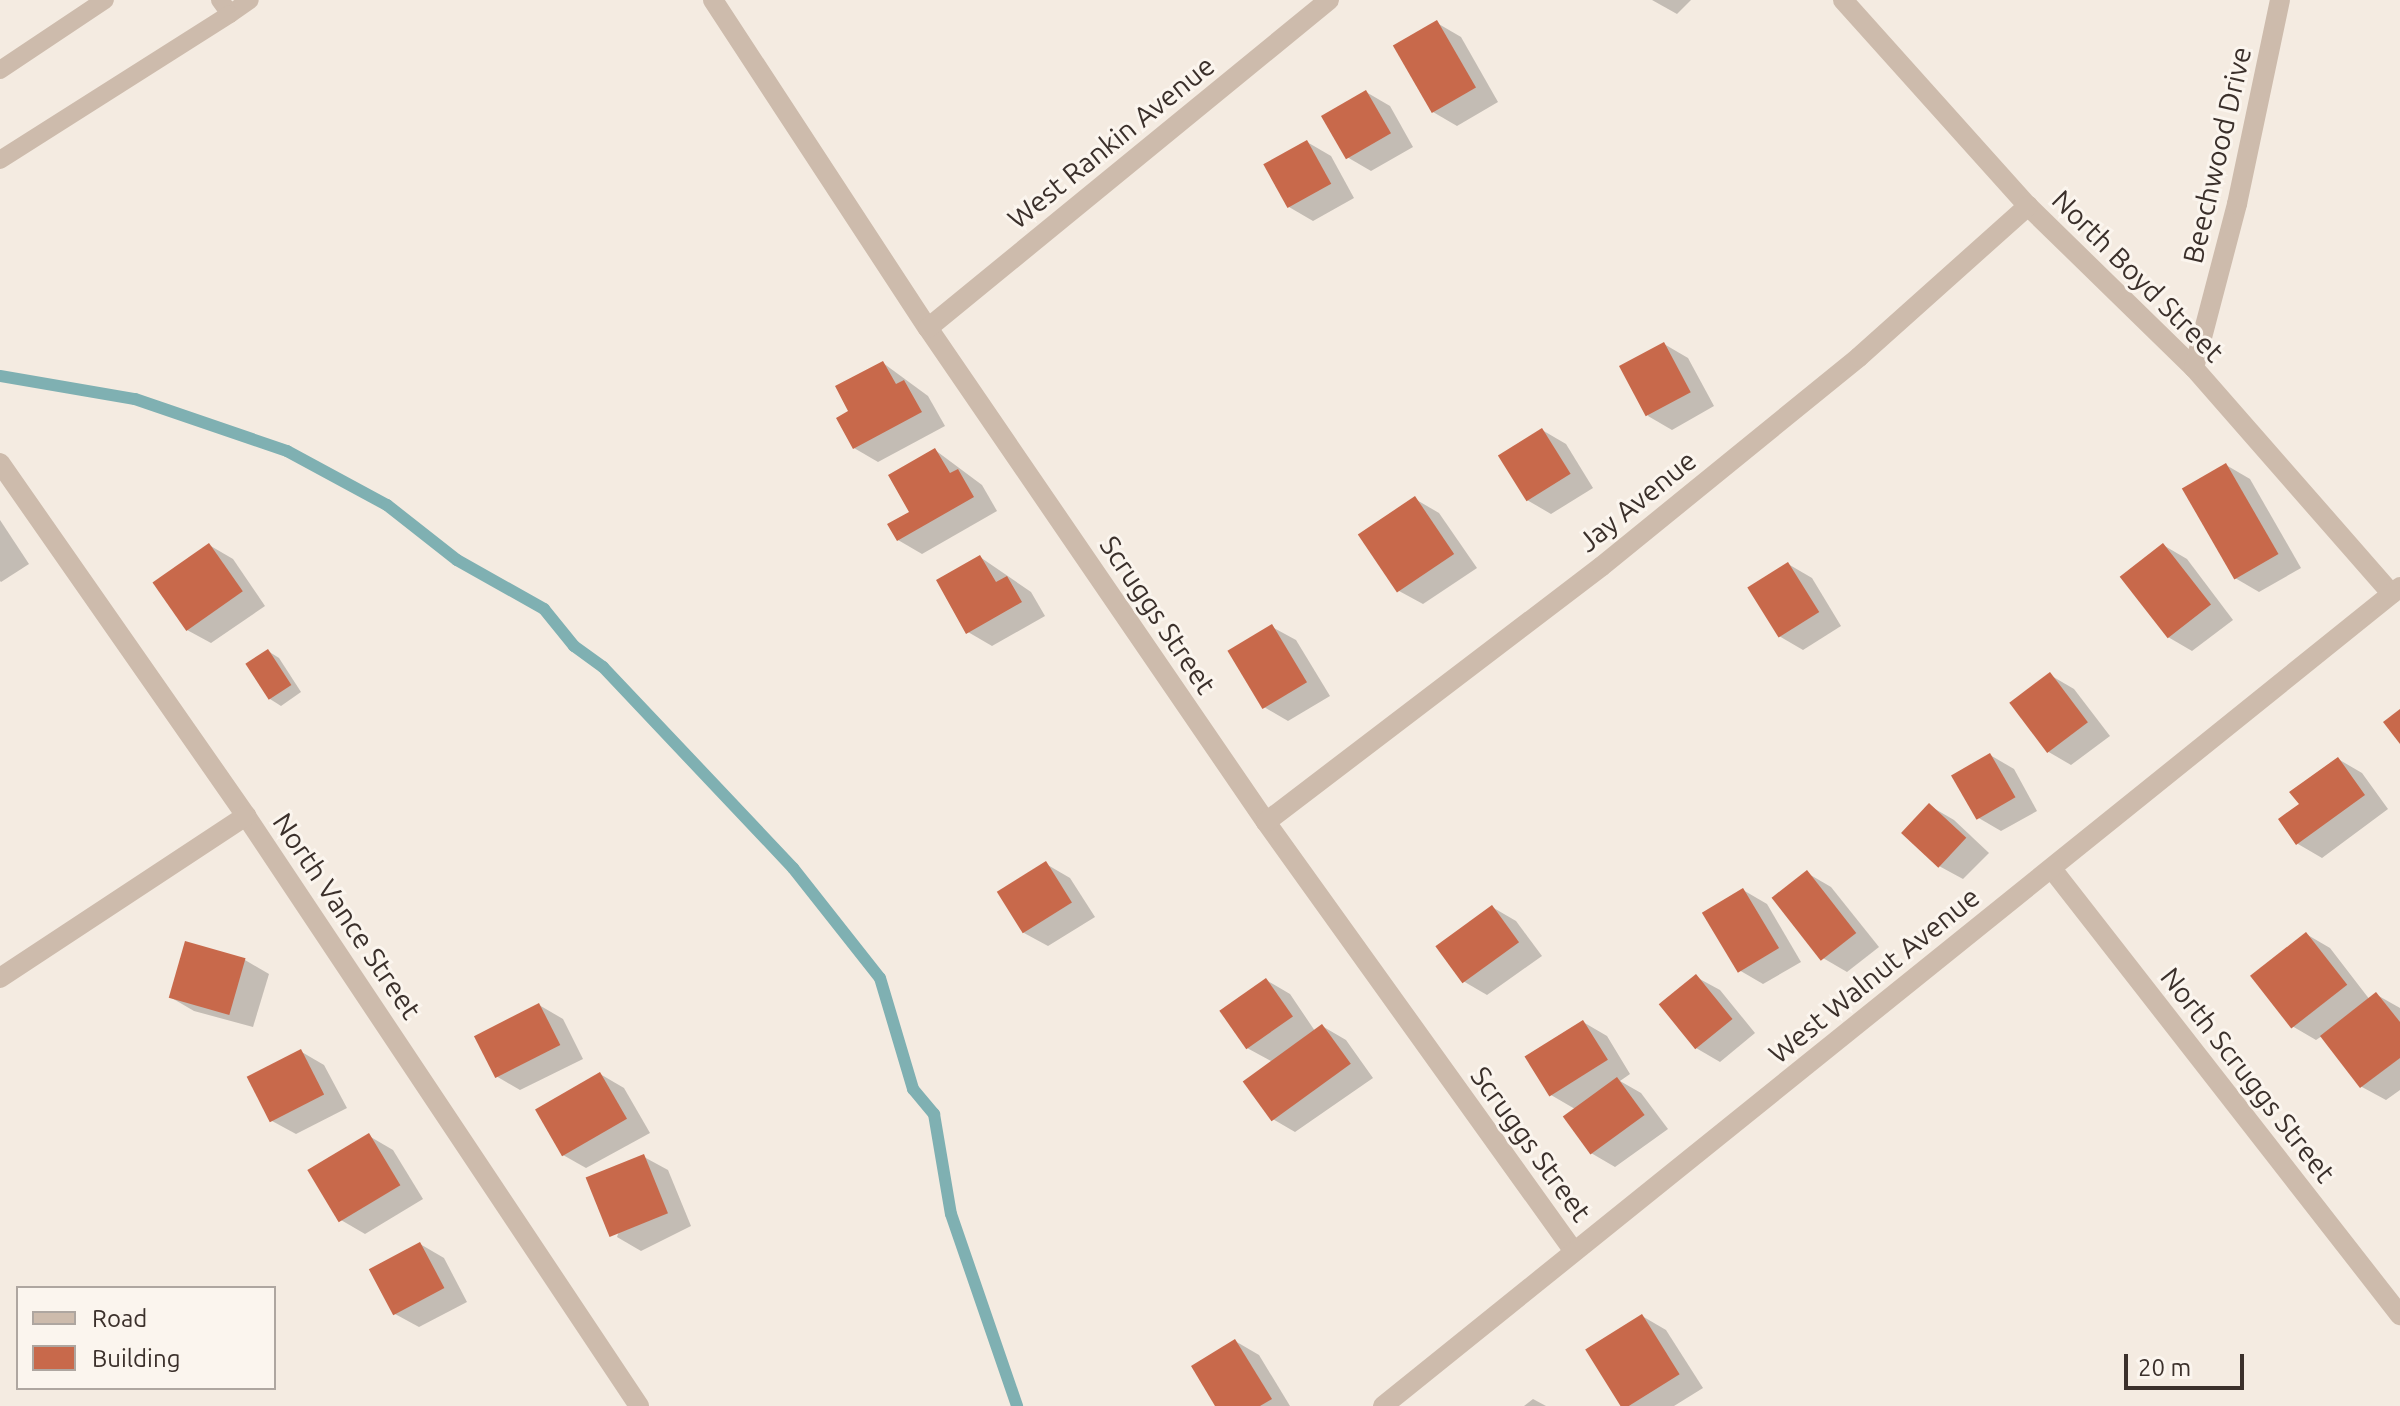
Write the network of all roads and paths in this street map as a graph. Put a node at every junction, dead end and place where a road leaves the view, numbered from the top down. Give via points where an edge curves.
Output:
1 (105, 0) edge
2 (250, 0) edge
3 (713, 0) edge
4 (1329, 0) edge
5 (1843, 0) edge
6 (2280, 0) edge
7 (225, 7) edge
8 (0, 70) edge
9 (0, 160) edge
10 (2028, 206) junction
11 (928, 328) junction
12 (2194, 368) junction
13 (0, 463) edge
14 (2396, 590) edge
15 (246, 816) junction
16 (1266, 822) junction
17 (2052, 869) junction
18 (0, 978) edge
19 (1573, 1250) junction
20 (2400, 1315) edge
21 (639, 1406) edge
22 (1383, 1406) edge

1 - 8 lane
2 - 7 lane
3 - 11 street, Scruggs Street
4 - 11 street, West Rankin Avenue
5 - 10 street, North Boyd Street
6 - 12 street, Beechwood Drive via 2237,204
7 - 9 lane
10 - 12 street, North Boyd Street
10 - 16 street, Jay Avenue via 1859,357 1614,556
11 - 16 street, Scruggs Street
12 - 14 street, North Boyd Street
13 - 15 street, North Vance Street
14 - 17 street, West Walnut Avenue
15 - 18 street
15 - 21 street, North Vance Street
16 - 19 street, Scruggs Street
17 - 19 street, West Walnut Avenue
17 - 20 street, North Scruggs Street
19 - 22 street, West Walnut Avenue

